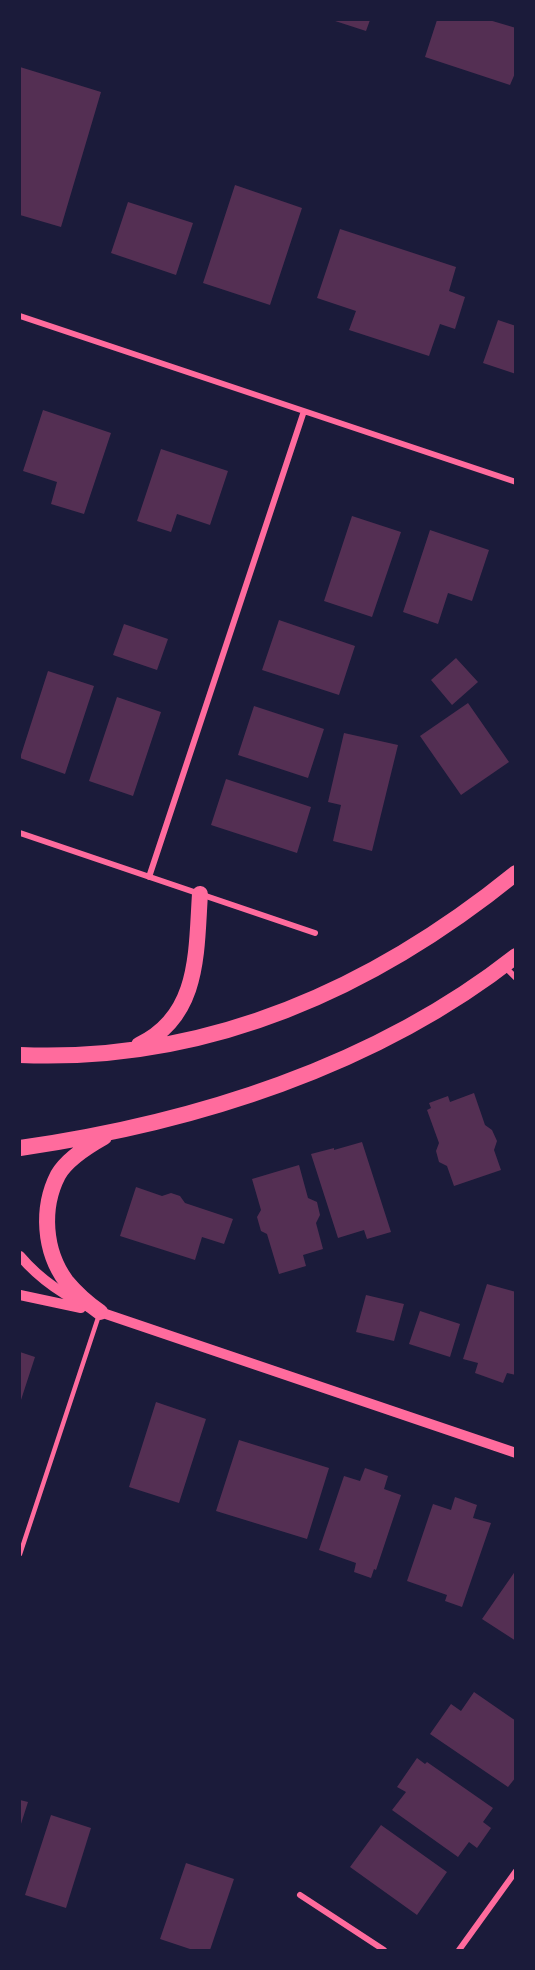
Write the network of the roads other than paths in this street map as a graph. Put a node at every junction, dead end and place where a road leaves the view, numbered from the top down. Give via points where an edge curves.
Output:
1 (20, 316) edge
2 (304, 411) junction
3 (516, 482) edge
4 (20, 833) edge
5 (516, 873) edge
6 (149, 877) junction
7 (200, 894) junction
8 (315, 933) dead end
9 (510, 961) edge
10 (516, 978) edge
11 (126, 1052) junction
12 (20, 1055) edge
13 (116, 1131) junction
14 (20, 1148) edge
15 (20, 1256) edge
16 (20, 1295) edge
17 (100, 1312) junction
18 (516, 1453) edge
19 (20, 1554) edge
20 (516, 1871) edge
21 (300, 1895) dead end
22 (384, 1950) edge
23 (459, 1950) edge

1 - 2 street
2 - 3 street
2 - 6 street
4 - 6 street
5 - 11 highway via 428,938 335,990 235,1028
6 - 7 street
7 - 8 street
7 - 11 highway via 195,958 182,1005 156,1035
9 - 10 street
9 - 13 highway via 430,1014 329,1064 227,1101
11 - 12 highway
13 - 14 highway
13 - 17 highway via 82,1151 59,1174 46,1218 57,1265 74,1291
15 - 17 street via 49,1285
16 - 17 street
17 - 18 street
17 - 19 lane
20 - 23 street
21 - 22 street

